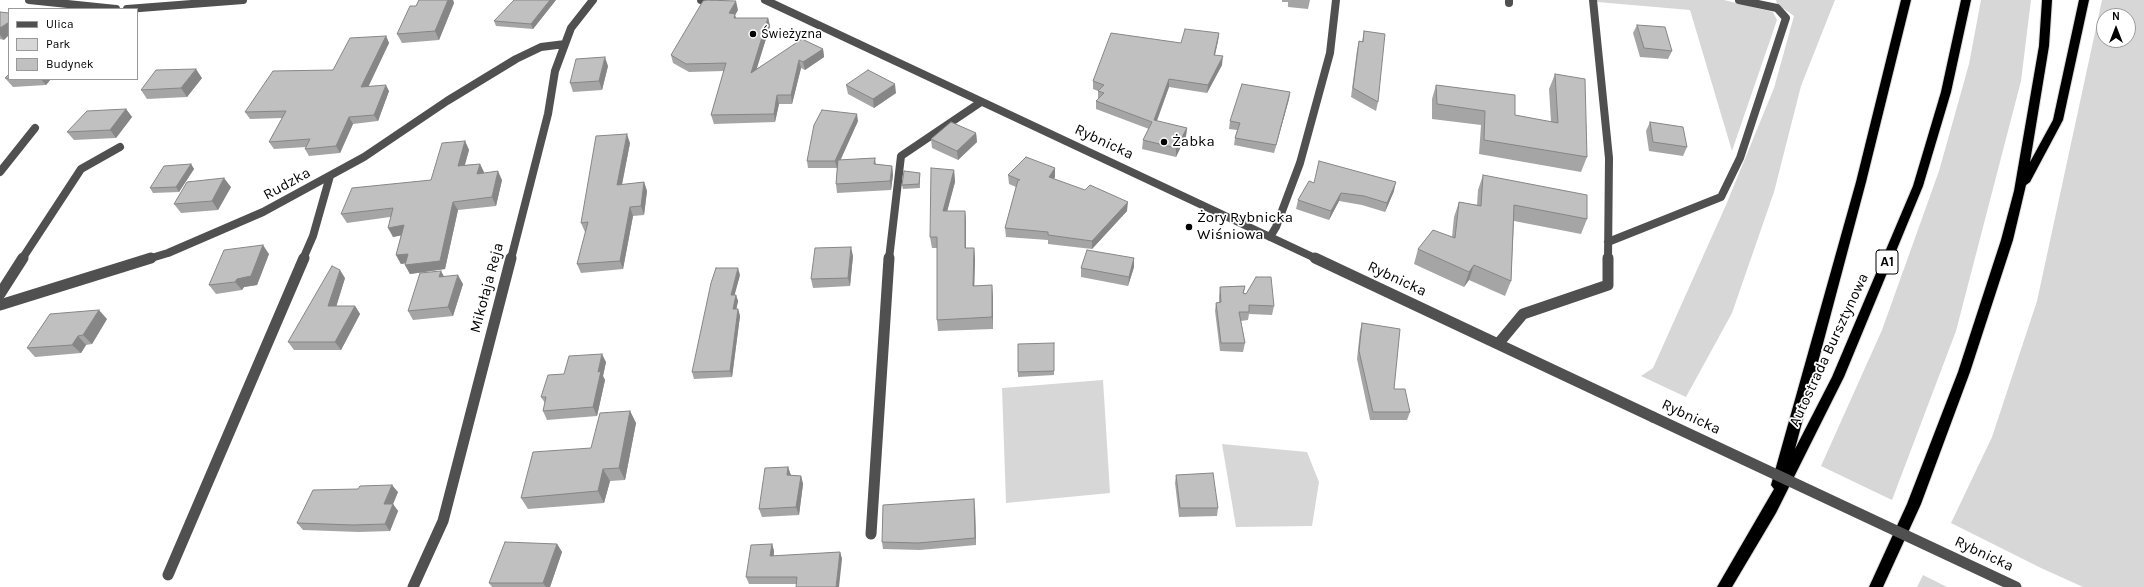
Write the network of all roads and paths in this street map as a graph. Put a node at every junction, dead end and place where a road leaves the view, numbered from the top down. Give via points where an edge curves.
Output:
1 (29, 0) edge
2 (243, 0) edge
3 (593, 0) edge
4 (701, 0) edge
5 (710, 0) edge
6 (765, 0) edge
7 (1336, 0) edge
8 (1593, 0) edge
9 (1738, 0) edge
10 (1906, 0) edge
11 (1966, 0) edge
12 (2048, 0) edge
13 (2084, 0) edge
14 (106, 8) edge
15 (138, 8) edge
16 (565, 44) junction
17 (980, 102) junction
18 (35, 128) dead end
19 (120, 147) dead end
20 (0, 172) edge
21 (330, 176) junction
22 (2020, 191) junction
23 (1270, 237) junction
24 (1608, 242) junction
25 (0, 294) edge
26 (0, 305) edge
27 (1498, 344) junction
28 (1771, 509) junction
29 (871, 534) dead end
30 (168, 575) dead end
31 (414, 587) edge
32 (1724, 587) edge
33 (1876, 587) edge
34 (2016, 587) edge

1 - 14 street
2 - 15 street
3 - 16 street, Mikołaja Reja via 576,21
4 - 5 street
6 - 17 street, Rybnicka
7 - 23 street via 1330,53 1300,163
8 - 24 street via 1608,158
9 - 24 street via 1777,8 1786,18 1740,158 1721,198
10 - 28 highway via 1859,189
11 - 28 highway, Autostrada Bursztynowa / A1 via 1946,92 1918,186 1838,377
12 - 22 highway via 2044,46
13 - 22 highway via 2058,120
16 - 21 street, Rudzka via 546,45 516,59 447,101 364,158
16 - 31 street, Mikołaja Reja via 555,71 548,114 443,521
17 - 23 street, Rybnicka
17 - 29 street via 901,156 890,250
18 - 20 street
19 - 25 street via 81,169
21 - 26 street, Rudzka via 263,212 168,254
21 - 30 street via 313,236
22 - 33 highway via 1990,295 1964,372 1914,504
23 - 27 street, Rybnicka
24 - 27 street via 1608,285 1523,314
27 - 34 street, Rybnicka, bridge
28 - 32 highway, Autostrada Bursztynowa / A1

